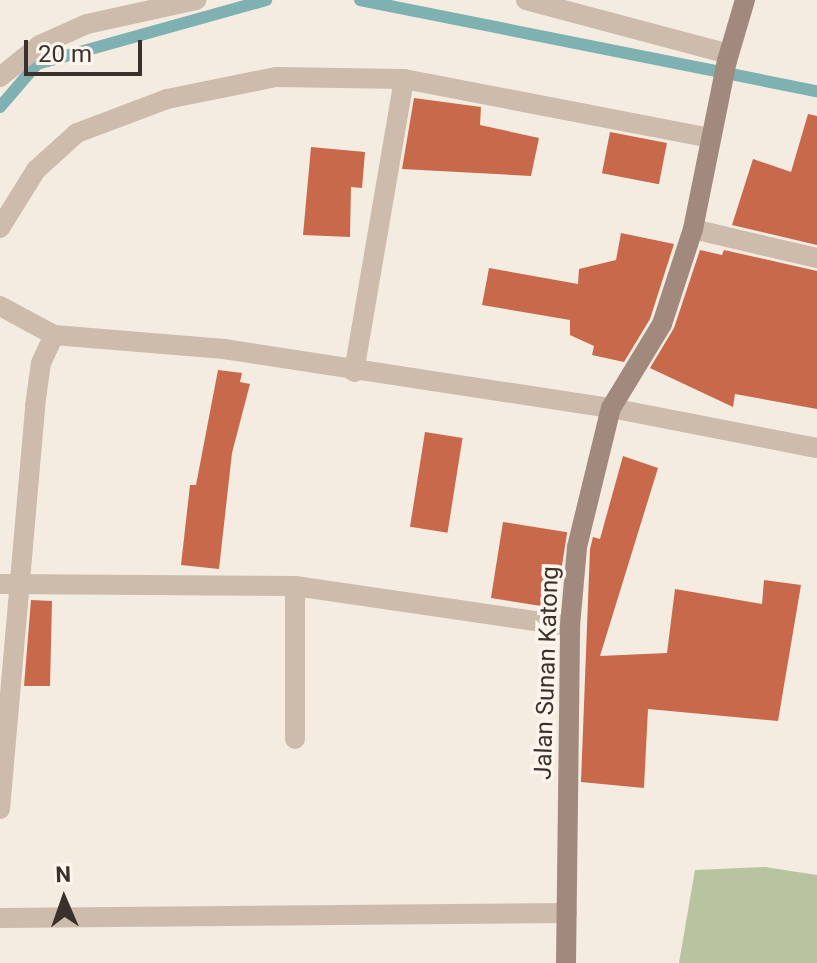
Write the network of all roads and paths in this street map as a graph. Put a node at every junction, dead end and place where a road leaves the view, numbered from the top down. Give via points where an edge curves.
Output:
1 (196, 0) edge
2 (526, 0) edge
3 (745, 0) edge
4 (728, 57) junction
5 (0, 77) edge
6 (404, 79) junction
7 (713, 130) junction
8 (0, 228) edge
9 (693, 229) junction
10 (817, 258) edge
11 (0, 306) edge
12 (54, 335) junction
13 (354, 372) junction
14 (611, 408) junction
15 (817, 448) edge
16 (8, 584) edge
17 (295, 586) junction
18 (570, 626) junction
19 (295, 739) dead end
20 (0, 809) edge
21 (567, 913) junction
22 (0, 918) edge
23 (566, 963) edge

1 - 5 street via 87,24 40,45
2 - 4 street
3 - 4 street, Jalan Sunan Katong
4 - 7 street, Jalan Sunan Katong
6 - 7 street
6 - 8 street via 276,77 112,116 77,133 36,170
6 - 13 street
7 - 9 street, Jalan Sunan Katong
9 - 10 street
9 - 14 street, Jalan Sunan Katong via 662,324
11 - 12 street
12 - 13 street via 224,349
12 - 16 street via 41,363
13 - 14 street
14 - 15 street
14 - 18 street, Jalan Sunan Katong via 589,485
16 - 17 street
16 - 20 street
17 - 18 street
17 - 19 street
18 - 21 street, Jalan Sunan Katong
21 - 22 street
21 - 23 street, Jalan Sunan Katong

